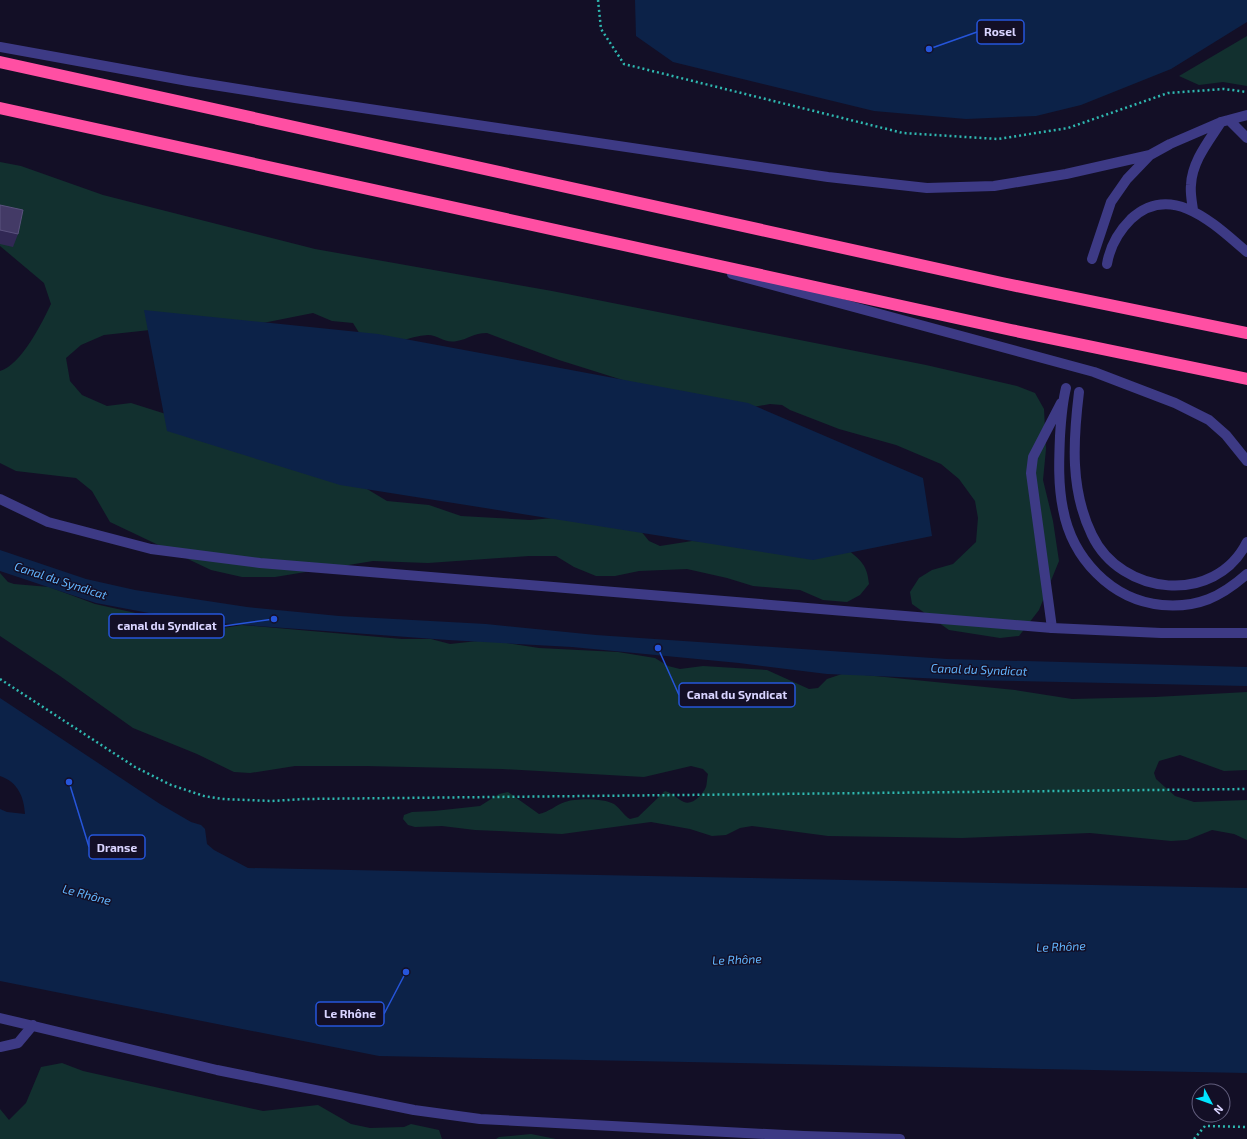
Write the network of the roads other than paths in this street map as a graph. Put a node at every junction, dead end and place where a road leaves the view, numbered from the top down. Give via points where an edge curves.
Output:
1 (0, 47) edge
2 (0, 62) edge
3 (0, 108) edge
4 (1247, 115) edge
5 (1225, 121) junction
6 (1247, 138) edge
7 (1150, 155) junction
8 (1193, 210) junction
9 (641, 250) junction
10 (1247, 252) edge
11 (1092, 259) dead end
12 (1107, 264) dead end
13 (1247, 333) edge
14 (1247, 379) edge
15 (1079, 392) dead end
16 (1247, 461) edge
17 (0, 499) edge
18 (1247, 542) edge
19 (1247, 574) edge
20 (1052, 628) junction
21 (1247, 633) edge
22 (0, 1018) edge
23 (33, 1025) junction
24 (0, 1047) edge
25 (900, 1139) edge

1 - 7 street via 295,98 883,185 927,188 994,186 1066,174
2 - 13 highway via 1002,282
3 - 9 highway
4 - 5 street
5 - 6 street
5 - 7 street
5 - 8 street via 1201,153 1192,173
7 - 11 street via 1126,179 1110,202
8 - 10 street
8 - 12 street via 1168,204 1144,210 1120,232
9 - 14 highway
9 - 16 street via 1094,372 1168,400 1208,420 1226,435
15 - 18 street via 1074,448 1077,492 1092,537 1113,563 1129,575 1149,583 1174,586 1197,583 1230,564
17 - 20 street via 48,522 151,549 260,564
19 - 20 street via 1221,594 1181,605 1155,604 1129,597 1096,574 1079,552 1063,510 1059,452 1064,393 1033,457 1031,473
20 - 21 street via 1161,633
22 - 23 street
23 - 24 street via 18,1043
23 - 25 street via 217,1070 414,1110 488,1119

